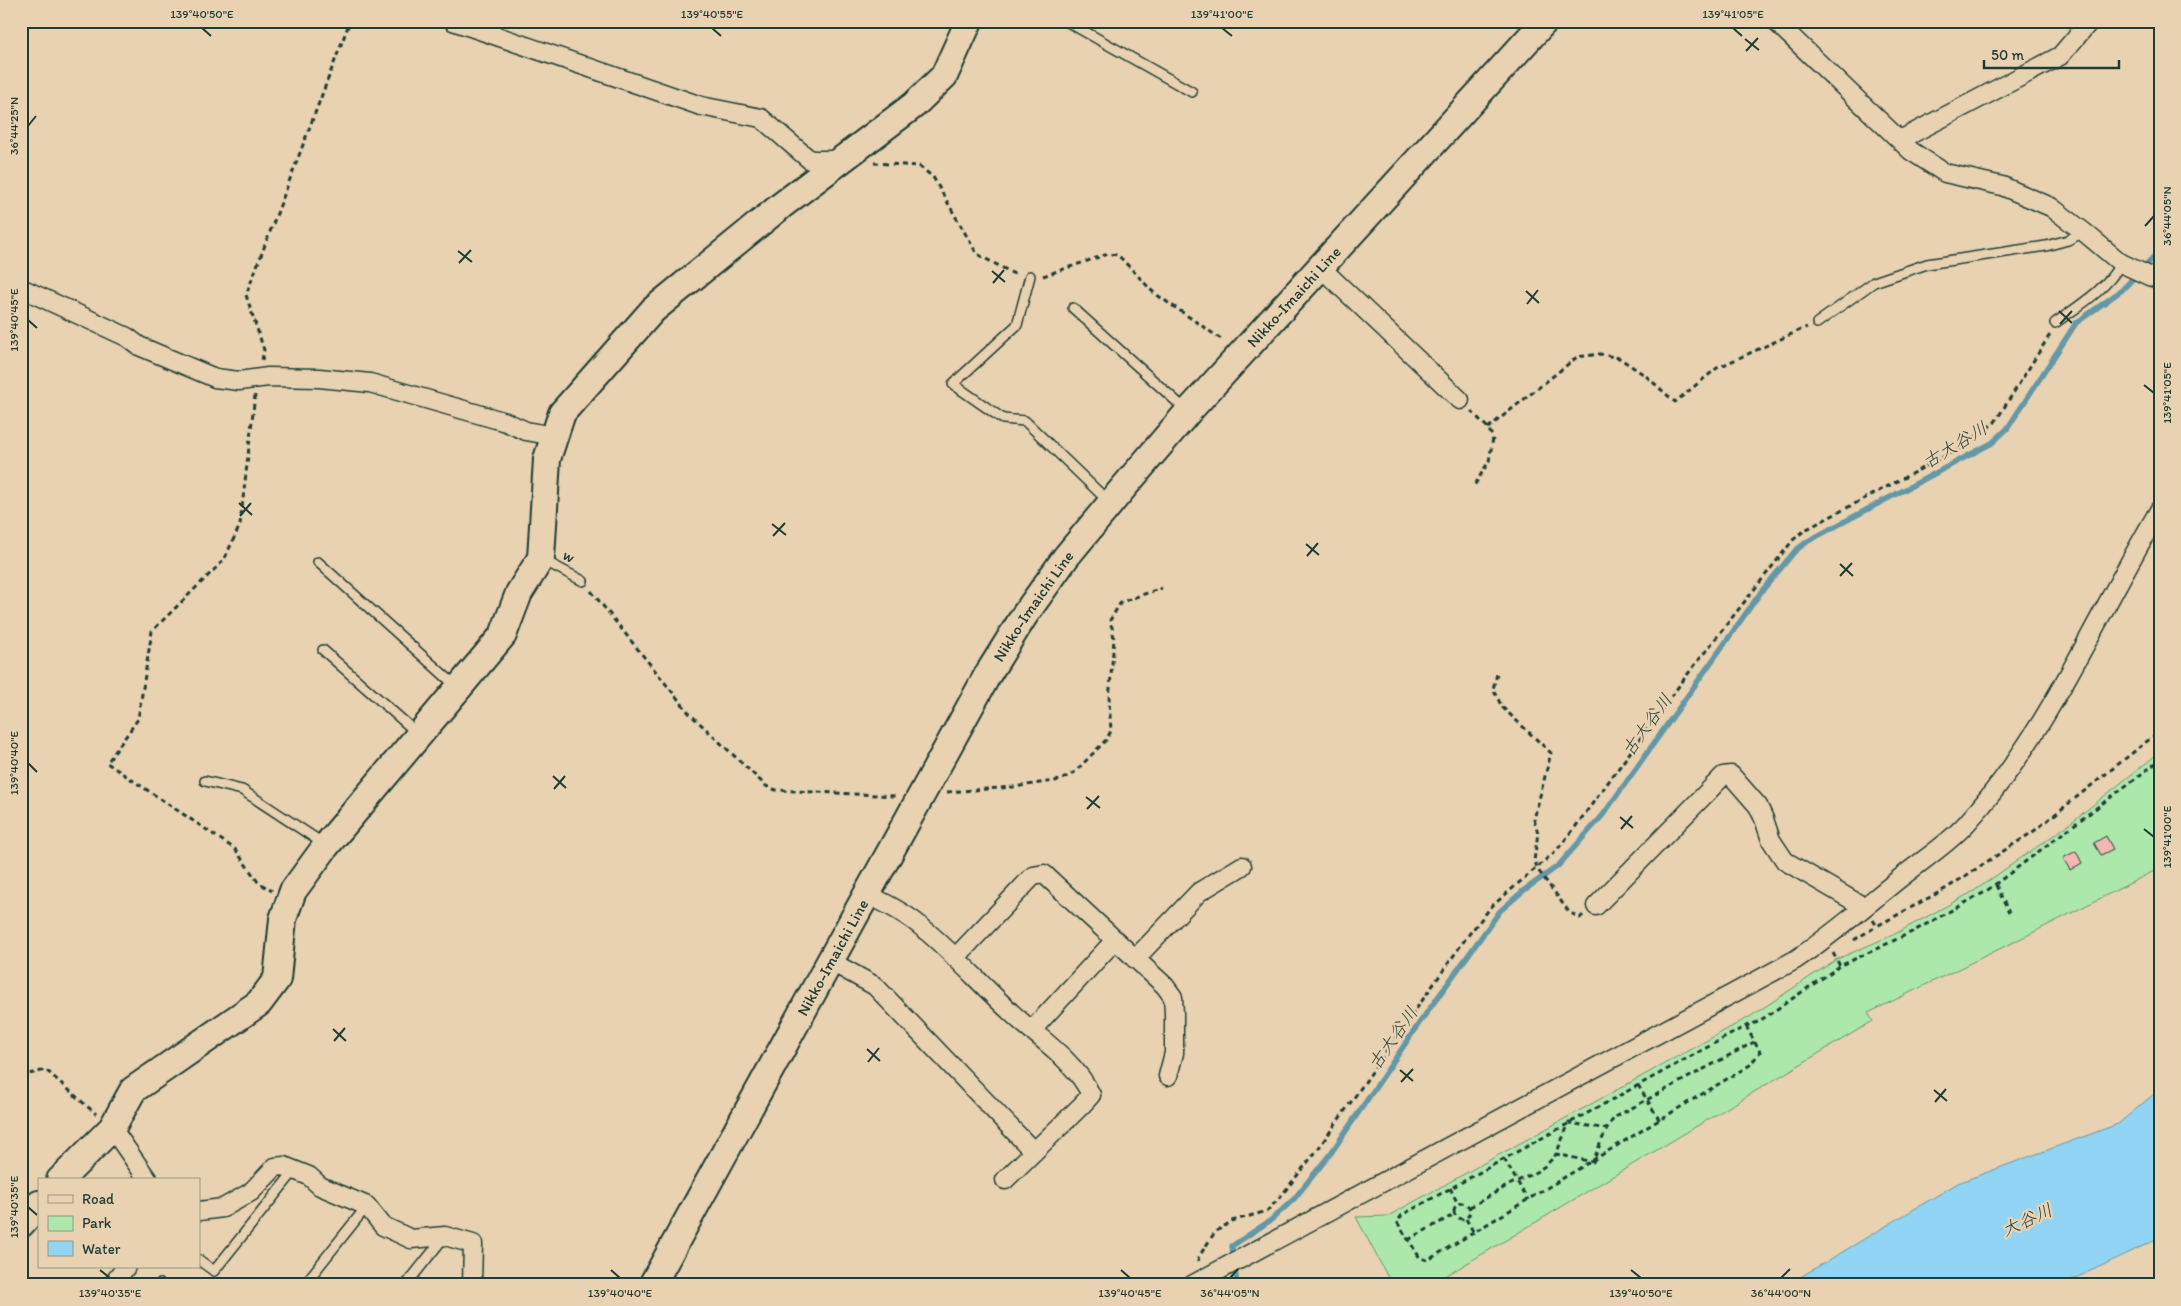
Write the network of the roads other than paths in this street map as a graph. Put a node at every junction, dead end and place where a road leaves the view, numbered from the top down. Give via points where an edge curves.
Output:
1 (453, 21) edge
2 (968, 21) edge
3 (1066, 21) edge
4 (1545, 21) edge
5 (1775, 21) edge
6 (2090, 21) edge
7 (1192, 92) dead end
8 (1900, 140) junction
9 (843, 160) junction
10 (2084, 232) junction
11 (2126, 266) junction
12 (1320, 267) junction
13 (1030, 276) road end
14 (2154, 277) edge
15 (21, 288) edge
16 (1073, 308) dead end
17 (1817, 323) road end
18 (2055, 323) road end
19 (1460, 400) road end
20 (1188, 412) junction
21 (554, 436) junction
22 (1110, 503) junction
23 (2160, 509) edge
24 (541, 558) junction
25 (318, 562) dead end
26 (583, 581) road end
27 (323, 650) dead end
28 (458, 688) junction
29 (419, 735) junction
30 (205, 781) dead end
31 (326, 846) junction
32 (1242, 866) dead end
33 (866, 894) junction
34 (1596, 906) road end
35 (1864, 907) junction
36 (1115, 940) junction
37 (955, 958) junction
38 (1135, 959) junction
39 (830, 960) junction
40 (1032, 1030) junction
41 (1168, 1076) dead end
42 (112, 1128) junction
43 (1034, 1152) junction
44 (295, 1170) junction
45 (62, 1178) edge
46 (147, 1178) edge
47 (1005, 1180) dead end
48 (38, 1205) edge
49 (367, 1206) junction
50 (200, 1211) edge
51 (21, 1224) edge
52 (445, 1236) junction
53 (200, 1261) edge
54 (125, 1268) edge
55 (1205, 1278) edge
56 (112, 1285) edge
57 (304, 1285) edge
58 (406, 1285) edge
59 (472, 1285) edge
60 (652, 1285) edge

1 - 9 street via 701,106 761,118 810,160
2 - 9 street via 944,76 914,105
3 - 7 lane
4 - 12 street, Nikko-Imaichi Line
5 - 8 street
6 - 8 street via 2060,56
8 - 10 street via 1945,173 2002,186 2050,207
9 - 21 street via 653,310 562,413
10 - 11 street
10 - 17 lane via 2046,246 1927,264 1874,282
11 - 14 street
11 - 18 lane via 2094,295
12 - 19 street
12 - 20 street, Nikko-Imaichi Line
13 - 22 lane via 1017,324 953,384 1003,419 1025,421
15 - 21 street via 127,337 139,346 214,378 239,381 319,378 370,383 506,422 526,431
16 - 20 lane
20 - 22 street, Nikko-Imaichi Line
21 - 24 street via 547,460
22 - 33 street, Nikko-Imaichi Line via 1024,616 988,674
23 - 35 street via 2055,698 2019,756 1965,824
24 - 26 lane, w
24 - 28 street via 519,593 503,635
25 - 28 lane
27 - 29 lane
28 - 29 street
29 - 31 street
30 - 31 lane via 242,790
31 - 42 street via 289,902 282,919 277,979 259,1003 133,1090
32 - 38 street via 1199,892
33 - 37 street via 888,904 923,928
33 - 39 street, Nikko-Imaichi Line
34 - 35 street via 1723,776 1731,775 1758,806 1770,840 1785,861
35 - 55 street via 1795,960
36 - 37 street via 1044,874 1033,876
36 - 38 street
36 - 40 street
37 - 40 street
38 - 41 street via 1173,997 1174,1053
39 - 43 street via 876,986
39 - 60 street, Nikko-Imaichi Line
40 - 43 street via 1087,1085 1091,1095
42 - 45 street
42 - 46 street
43 - 47 street
44 - 49 street via 320,1186
44 - 50 street via 274,1167 250,1192 223,1208
44 - 53 lane via 214,1271
48 - 51 street
49 - 52 street via 383,1226 411,1239
49 - 57 lane
52 - 58 lane
52 - 59 street via 472,1244
54 - 56 street

